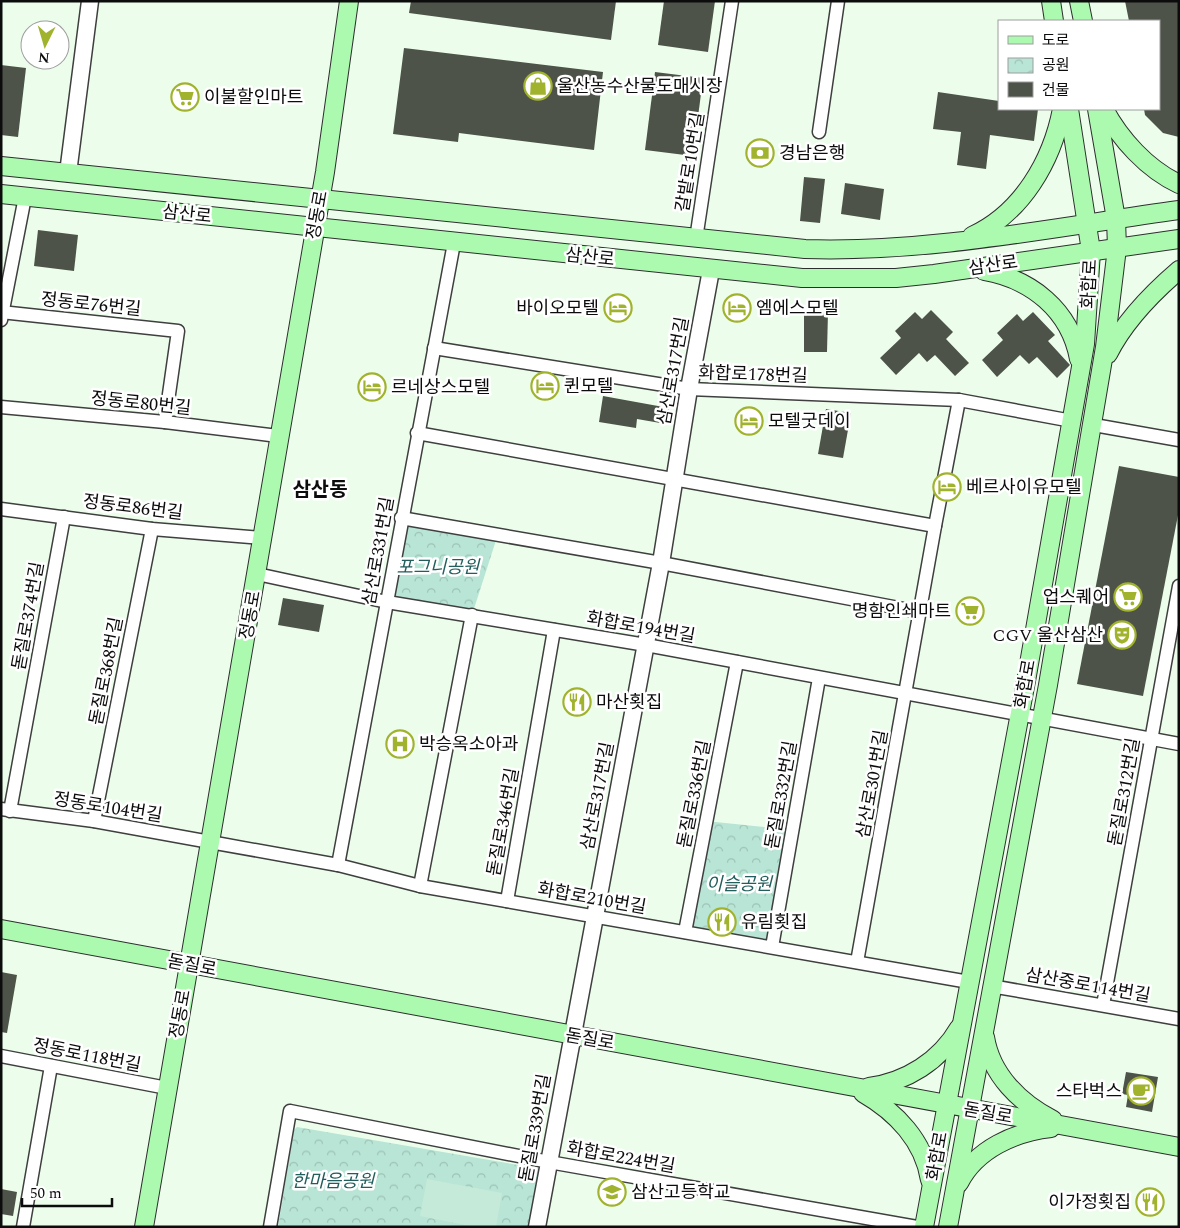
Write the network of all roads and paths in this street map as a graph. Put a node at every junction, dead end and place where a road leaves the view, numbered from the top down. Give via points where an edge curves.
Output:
1 (90, 1) edge
2 (349, 1) edge
3 (732, 1) edge
4 (838, 1) edge
5 (1051, 1) edge
6 (1079, 1) edge
7 (1054, 20) edge
8 (1083, 20) edge
9 (1062, 110) edge
10 (1069, 110) edge
11 (1097, 110) edge
12 (1105, 110) edge
13 (819, 132) dead end
14 (1, 166) edge
15 (68, 173) junction
16 (1179, 184) edge
17 (1, 194) edge
18 (25, 197) junction
19 (320, 199) junction
20 (1179, 210) edge
21 (1116, 219) junction
22 (1088, 223) junction
23 (314, 228) junction
24 (696, 239) junction
25 (1179, 239) edge
26 (958, 242) junction
27 (454, 243) junction
28 (1117, 248) junction
29 (1091, 252) junction
30 (969, 269) junction
31 (712, 270) junction
32 (1179, 270) edge
33 (2, 315) edge
34 (434, 348) junction
35 (1103, 364) junction
36 (1080, 375) junction
37 (689, 389) junction
38 (959, 400) junction
39 (1, 407) edge
40 (1072, 421) junction
41 (165, 422) junction
42 (1094, 425) junction
43 (418, 433) junction
44 (278, 436) junction
45 (1179, 440) edge
46 (675, 480) junction
47 (1, 509) edge
48 (64, 517) junction
49 (401, 518) junction
50 (934, 526) junction
51 (152, 528) junction
52 (262, 538) junction
53 (661, 563) junction
54 (257, 574) junction
55 (1179, 586) edge
56 (387, 602) junction
57 (920, 612) junction
58 (472, 615) junction
59 (554, 630) junction
60 (646, 645) junction
61 (737, 662) junction
62 (819, 678) junction
63 (906, 694) junction
64 (1020, 715) junction
65 (1041, 719) junction
66 (1151, 739) junction
67 (1179, 744) edge
68 (6, 810) edge
69 (94, 821) junction
70 (210, 842) junction
71 (338, 865) junction
72 (420, 886) junction
73 (507, 901) junction
74 (594, 916) junction
75 (1, 929) edge
76 (685, 932) junction
77 (772, 947) junction
78 (857, 962) junction
79 (189, 965) junction
80 (969, 982) junction
81 (991, 986) junction
82 (1103, 1005) junction
83 (1179, 1019) edge
84 (962, 1022) junction
85 (984, 1027) junction
86 (572, 1036) junction
87 (1, 1056) edge
88 (51, 1066) junction
89 (167, 1088) junction
90 (851, 1088) junction
91 (947, 1105) junction
92 (969, 1109) junction
93 (1067, 1127) junction
94 (1179, 1147) edge
95 (549, 1162) junction
96 (932, 1188) junction
97 (954, 1192) junction
98 (23, 1227) edge
99 (144, 1227) edge
100 (270, 1227) edge
101 (537, 1227) edge
102 (917, 1227) edge
103 (924, 1227) edge
104 (947, 1227) edge

1 - 15 street
2 - 19 main road, 정동로
3 - 24 street, 갈밭로10번길
4 - 13 street
5 - 7 main road
6 - 8 main road
9 - 26 main road via 1041,168 1026,194 988,228
10 - 22 main road, 화합로
11 - 21 main road, 화합로
12 - 16 main road via 1142,158
14 - 15 main road, 삼산로
15 - 19 main road, 삼산로
17 - 18 main road, 삼산로
18 - 23 main road, 삼산로
18 - 33 street
19 - 23 main road, 정동로
19 - 24 main road, 삼산로
20 - 21 main road, 삼산로
21 - 22 main road, 삼산로
21 - 28 main road, 화합로
22 - 26 main road, 삼산로
22 - 29 main road, 화합로
23 - 27 main road, 삼산로
23 - 44 main road, 정동로
24 - 26 main road, 삼산로 via 786,248 854,250
25 - 28 main road, 삼산로
27 - 31 main road, 삼산로
27 - 34 street, 삼산로331번길
28 - 29 main road, 삼산로
28 - 35 main road, 화합로
29 - 30 main road, 삼산로
29 - 36 main road, 화합로
30 - 31 main road, 삼산로 via 896,278 853,279
30 - 36 main road via 1019,281 1042,295 1072,333
31 - 37 street, 삼산로317번길
32 - 35 main road via 1160,286 1123,329
33 - 41 street, 정동로76번길 via 178,331
34 - 37 street, 화합로178번길
34 - 43 street, 삼산로331번길
35 - 42 main road, 화합로
36 - 40 main road, 화합로
37 - 38 street, 화합로178번길
37 - 46 street, 삼산로317번길
38 - 40 street, 화합로178번길
38 - 50 street, 삼산로301번길
39 - 41 street, 정동로80번길
40 - 64 main road, 화합로
41 - 44 street, 정동로80번길
42 - 45 street
42 - 65 main road, 화합로
43 - 46 street
43 - 49 street, 삼산로331번길
44 - 52 main road, 정동로
46 - 50 street
46 - 53 street, 삼산로317번길
47 - 48 street, 정동로86번길
48 - 51 street, 정동로86번길
48 - 68 street, 돋질로374번길
49 - 53 street
49 - 56 street, 삼산로331번길
50 - 57 street, 삼산로301번길
51 - 52 street, 정동로86번길
51 - 69 street, 돋질로368번길
52 - 54 main road, 정동로
53 - 57 street
53 - 60 street, 삼산로317번길
54 - 56 street, 화합로194번길
54 - 70 main road, 정동로
55 - 66 street, 돋질로312번길
56 - 58 street, 화합로194번길
56 - 71 street, 삼산로331번길
57 - 63 street, 삼산로301번길
58 - 59 street, 화합로194번길
58 - 72 street
59 - 60 street, 화합로194번길
59 - 73 street, 돋질로346번길
60 - 61 street, 화합로194번길
60 - 74 street, 삼산로317번길
61 - 62 street, 화합로194번길
61 - 76 street, 돋질로336번길
62 - 63 street, 화합로194번길
62 - 77 street, 돋질로332번길
63 - 64 street, 화합로194번길
63 - 78 street, 삼산로301번길
64 - 65 street, 화합로194번길
64 - 80 main road, 화합로
65 - 66 street, 화합로194번길
65 - 81 main road, 화합로
66 - 67 street, 화합로194번길
66 - 82 street, 돋질로312번길
68 - 69 street, 정동로104번길
69 - 70 street, 정동로104번길
70 - 71 street, 화합로210번길
70 - 79 main road, 정동로
71 - 72 street, 화합로210번길
72 - 73 street, 화합로210번길
73 - 74 street, 화합로210번길
74 - 76 street, 화합로210번길
74 - 86 street, 삼산로317번길
75 - 79 main road, 돋질로
76 - 77 street, 화합로210번길
77 - 78 street, 화합로210번길
78 - 80 street, 화합로210번길
79 - 86 main road, 돋질로
79 - 89 main road, 정동로
80 - 84 main road, 화합로
81 - 82 street, 삼산중로114번길
81 - 85 main road, 화합로
82 - 83 street, 삼산중로114번길
84 - 85 main road via 962,1042 968,1048 977,1045
84 - 90 main road via 950,1042 920,1070 882,1085
84 - 91 main road, 화합로
85 - 92 main road, 화합로
85 - 93 main road via 990,1058 1008,1086 1039,1112
86 - 90 main road, 돋질로
86 - 95 street, 돋질로339번길
87 - 88 street, 정동로118번길
88 - 89 street, 정동로118번길
88 - 98 street
89 - 99 main road, 정동로
90 - 91 main road, 돋질로
90 - 96 main road via 875,1100 904,1126 923,1156
91 - 92 main road, 돋질로
91 - 96 main road, 화합로
92 - 93 main road, 돋질로
92 - 97 main road, 화합로
93 - 94 main road, 돋질로
93 - 97 main road via 1030,1132 1000,1143 967,1170
95 - 100 street, 화합로224번길 via 290,1111
95 - 101 street, 돋질로339번길
95 - 102 street, 화합로224번길
96 - 103 main road, 화합로
97 - 104 main road, 화합로
103 - 104 main road via 928,1214 940,1210 946,1213

